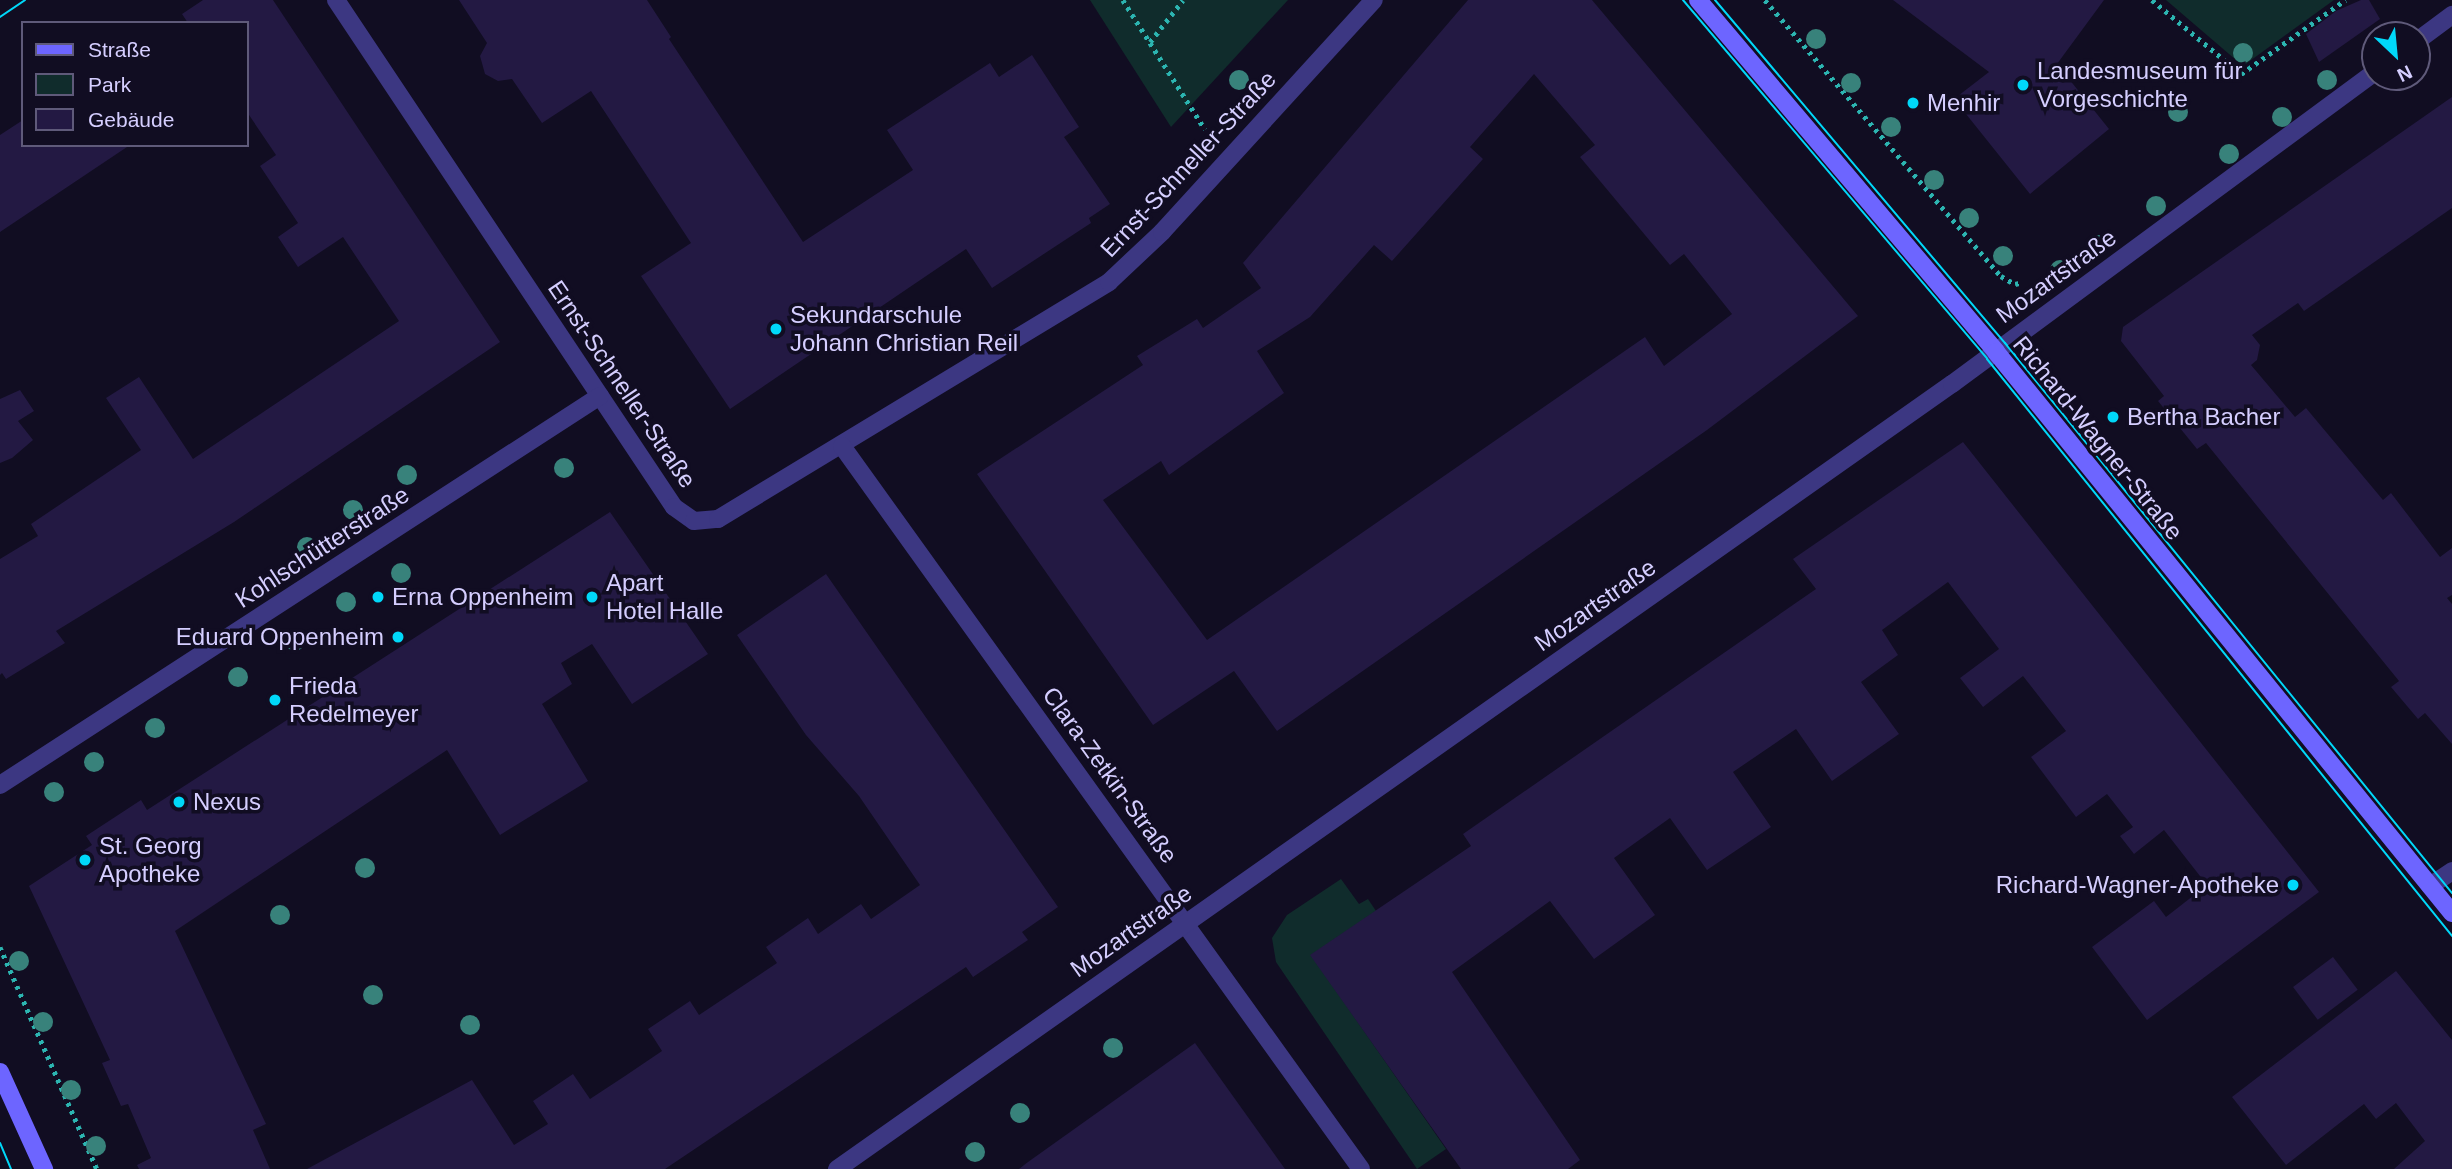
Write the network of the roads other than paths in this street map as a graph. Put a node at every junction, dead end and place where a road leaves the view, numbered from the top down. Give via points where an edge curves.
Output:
1 (336, 0) edge
2 (1374, 0) edge
3 (1698, 0) edge
4 (2452, 15) edge
5 (2431, 31) edge
6 (2361, 82) edge
7 (1996, 352) junction
8 (600, 396) junction
9 (842, 446) junction
10 (0, 785) edge
11 (2452, 871) edge
12 (2430, 886) junction
13 (2452, 913) edge
14 (1186, 922) junction
15 (0, 1072) edge
16 (44, 1169) edge
17 (837, 1169) edge
18 (1361, 1169) edge

1 - 8 street, Ernst-Schneller-Straße
2 - 9 street, Ernst-Schneller-Straße via 1161,232 1109,282
3 - 7 street, Richard-Wagner-Straße
4 - 5 street
6 - 7 street, Mozartstraße
7 - 12 street, Richard-Wagner-Straße
7 - 14 street, Mozartstraße
8 - 9 street, Ernst-Schneller-Straße via 674,506 694,521 718,519
8 - 10 street, Kohlschütterstraße
9 - 14 street, Clara-Zetkin-Straße
11 - 12 street
12 - 13 street, Richard-Wagner-Straße
14 - 17 street, Mozartstraße
14 - 18 street, Clara-Zetkin-Straße
15 - 16 street

